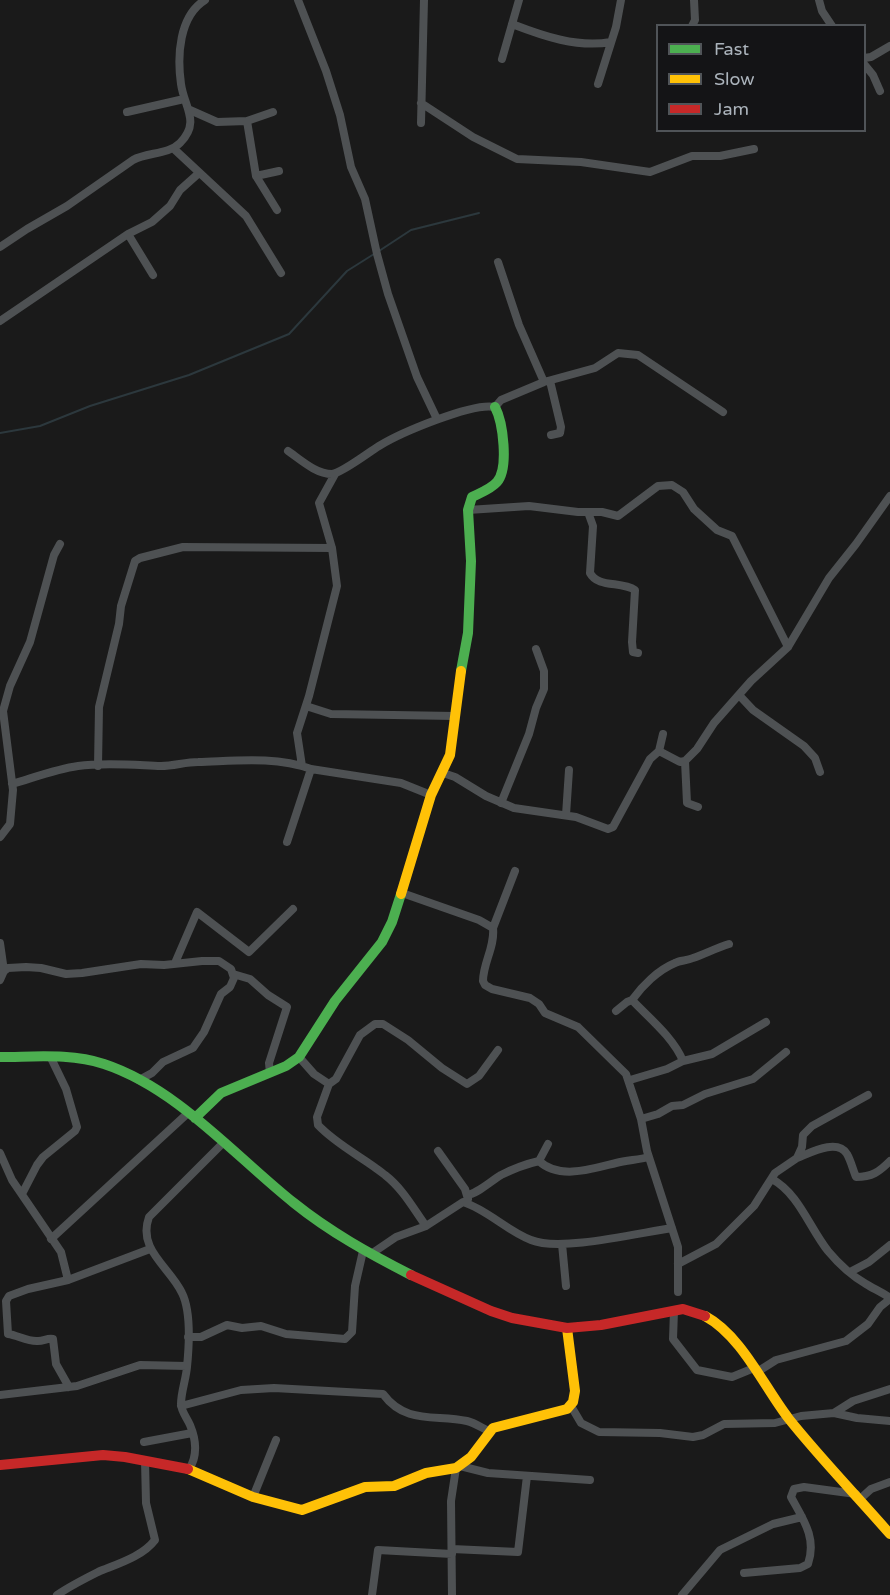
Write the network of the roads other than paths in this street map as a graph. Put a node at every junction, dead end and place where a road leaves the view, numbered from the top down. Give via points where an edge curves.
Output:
1 (205, 0) edge
2 (298, 0) edge
3 (424, 0) edge
4 (519, 0) edge
5 (621, 0) edge
6 (694, 0) edge
7 (819, 0) edge
8 (512, 24) junction
9 (693, 24) edge
10 (831, 24) edge
11 (611, 42) junction
12 (890, 46) edge
13 (866, 58) edge
14 (502, 59) dead end
15 (866, 66) edge
16 (598, 84) dead end
17 (880, 91) dead end
18 (184, 99) junction
19 (421, 103) junction
20 (190, 110) junction
21 (127, 112) dead end
22 (273, 112) dead end
23 (247, 122) junction
24 (421, 123) dead end
25 (173, 148) junction
26 (754, 149) dead end
27 (279, 171) dead end
28 (199, 173) junction
29 (256, 176) junction
30 (278, 210) dead end
31 (128, 234) junction
32 (0, 247) edge
33 (498, 262) dead end
34 (281, 273) dead end
35 (153, 275) dead end
36 (0, 321) edge
37 (547, 382) junction
38 (495, 407) junction
39 (723, 412) dead end
40 (438, 418) junction
41 (551, 435) dead end
42 (288, 451) dead end
43 (335, 474) junction
44 (890, 496) edge
45 (468, 510) junction
46 (588, 512) junction
47 (60, 544) dead end
48 (332, 548) junction
49 (788, 647) junction
50 (537, 649) dead end
51 (639, 653) dead end
52 (740, 695) junction
53 (306, 706) junction
54 (455, 716) junction
55 (663, 734) dead end
56 (659, 752) junction
57 (685, 761) junction
58 (98, 766) junction
59 (302, 766) junction
60 (311, 769) junction
61 (569, 770) dead end
62 (820, 772) dead end
63 (443, 773) junction
64 (12, 784) junction
65 (431, 795) junction
66 (501, 803) junction
67 (698, 807) dead end
68 (566, 815) junction
69 (0, 837) edge
70 (287, 842) dead end
71 (515, 871) dead end
72 (402, 893) junction
73 (293, 909) dead end
74 (493, 928) junction
75 (0, 943) edge
76 (729, 945) dead end
77 (175, 963) junction
78 (4, 971) junction
79 (233, 974) junction
80 (0, 980) edge
81 (632, 1000) junction
82 (616, 1011) dead end
83 (766, 1022) dead end
84 (498, 1050) dead end
85 (786, 1052) dead end
86 (0, 1057) edge
87 (299, 1057) junction
88 (51, 1058) junction
89 (683, 1060) junction
90 (270, 1073) junction
91 (139, 1080) junction
92 (630, 1080) junction
93 (329, 1084) junction
94 (868, 1095) dead end
95 (192, 1115) junction
96 (641, 1119) junction
97 (224, 1142) junction
98 (548, 1144) dead end
99 (438, 1151) dead end
100 (0, 1153) edge
101 (649, 1157) junction
102 (797, 1158) junction
103 (539, 1161) junction
104 (890, 1161) edge
105 (772, 1179) junction
106 (22, 1194) junction
107 (468, 1195) junction
108 (468, 1204) junction
109 (426, 1226) junction
110 (672, 1228) junction
111 (51, 1239) junction
112 (562, 1244) junction
113 (890, 1245) edge
114 (150, 1249) junction
115 (367, 1252) junction
116 (678, 1264) junction
117 (850, 1272) junction
118 (68, 1280) junction
119 (566, 1286) dead end
120 (678, 1292) dead end
121 (890, 1298) edge
122 (674, 1311) junction
123 (567, 1328) junction
124 (188, 1337) junction
125 (187, 1366) junction
126 (755, 1370) junction
127 (69, 1387) junction
128 (890, 1389) edge
129 (0, 1395) edge
130 (181, 1406) junction
131 (571, 1406) junction
132 (834, 1413) junction
133 (789, 1419) junction
134 (890, 1421) edge
135 (489, 1431) junction
136 (192, 1433) junction
137 (276, 1440) dead end
138 (144, 1442) dead end
139 (145, 1461) junction
140 (0, 1465) edge
141 (458, 1467) junction
142 (189, 1469) junction
143 (527, 1476) junction
144 (591, 1480) dead end
145 (890, 1482) edge
146 (858, 1496) junction
147 (253, 1497) junction
148 (802, 1517) junction
149 (890, 1534) edge
150 (452, 1552) junction
151 (744, 1573) dead end
152 (57, 1595) edge
153 (372, 1595) edge
154 (452, 1595) edge
155 (682, 1595) edge

1 - 18 street via 193,9 184,30 180,57
2 - 40 street via 340,115 394,313 417,377
3 - 19 street
4 - 8 street
5 - 11 street
6 - 9 street
7 - 10 street
8 - 11 street via 553,39
8 - 14 street
11 - 16 street
12 - 13 street
15 - 17 street
18 - 20 street
18 - 21 street
19 - 24 street
19 - 26 street via 473,137 517,159 581,162 650,172 692,156 720,156
20 - 23 street via 217,122
20 - 25 street via 186,135
22 - 23 street
23 - 29 street
25 - 28 street
25 - 32 street via 141,155
27 - 29 street
28 - 31 street via 152,222
28 - 34 street via 246,216
29 - 30 street
31 - 35 street
31 - 36 street
33 - 37 street via 519,325
37 - 38 street via 501,400
37 - 39 street via 595,368 618,353 638,355
37 - 41 street via 561,427 560,433
38 - 40 street
38 - 45 street via 502,421 500,477 497,483 472,497
40 - 43 street via 383,444
42 - 43 street via 323,473
43 - 48 street via 319,503
44 - 49 street via 829,578
45 - 46 street via 529,506
45 - 54 street via 468,633
46 - 49 street via 618,516 658,486 672,485 683,492 694,509 717,530 732,536
46 - 51 street via 593,526 590,573 598,582 635,590 632,642 633,652
47 - 64 street via 30,642 3,711
48 - 53 street via 337,586
48 - 58 street via 183,547 135,561 99,707
49 - 52 street
50 - 66 street via 544,689
52 - 57 street
52 - 62 street via 753,710 804,746 815,758
53 - 54 street via 331,714
53 - 59 street via 297,733
54 - 63 street via 450,755
55 - 56 street
56 - 57 street
56 - 68 street via 650,759 613,827 603,829
57 - 67 street via 687,803
58 - 59 street via 250,759
58 - 64 street via 78,766
59 - 60 street
60 - 65 street via 401,783
60 - 70 street
61 - 68 street
63 - 65 street
63 - 66 street
64 - 69 street via 10,824
65 - 72 street
66 - 68 street via 528,812
71 - 74 street
72 - 74 street
72 - 87 street via 382,942 335,1001
73 - 77 street via 249,952 196,912
74 - 92 street via 483,976 485,985 530,999 544,1013 578,1027
75 - 78 street
76 - 81 street via 676,962
77 - 78 street via 66,974 41,968
77 - 79 street via 219,961
78 - 80 street
79 - 90 street via 250,979 287,1007 269,1063
79 - 91 street via 230,987 221,994 193,1048 163,1062
81 - 82 street
81 - 89 street via 668,1037
83 - 89 street via 712,1054
84 - 93 street via 479,1076 466,1084 408,1040 383,1024 375,1024 360,1035 336,1079
85 - 96 street via 753,1079
86 - 88 street
87 - 90 street
87 - 93 street
88 - 91 street via 72,1056 105,1064
88 - 106 street via 66,1089 77,1127 43,1157
89 - 92 street
90 - 95 street via 221,1093
91 - 95 street
92 - 96 street
93 - 109 street via 316,1117 318,1125 342,1147 385,1174
94 - 102 street via 812,1126 803,1135
95 - 97 street
95 - 111 street
96 - 101 street
97 - 114 street via 149,1217 146,1235
97 - 115 street via 297,1207
98 - 103 street
99 - 107 street
100 - 106 street
101 - 103 street via 577,1171 556,1171
101 - 110 street
102 - 104 street via 822,1148 840,1149 846,1152 856,1177 877,1174
102 - 105 street
103 - 107 street via 504,1173
105 - 116 street via 754,1206 716,1244
105 - 117 street via 795,1199 829,1252
106 - 111 street
107 - 108 street
108 - 109 street via 463,1202
108 - 112 street via 531,1240
109 - 115 street
110 - 112 street
110 - 116 street
111 - 118 street via 61,1252
112 - 119 street
113 - 117 street
114 - 118 street
114 - 124 street via 184,1296
115 - 123 street via 491,1311
115 - 124 street via 355,1286 352,1332 345,1339 286,1334 261,1326 227,1325 201,1337
116 - 120 street
117 - 121 street
118 - 127 street via 28,1289 6,1301 8,1334 37,1342 53,1339 56,1364
121 - 126 street via 868,1324 846,1341 776,1360
122 - 123 street
122 - 126 street via 701,1314 714,1321
122 - 126 street via 673,1339 697,1370 732,1377
123 - 131 street via 575,1391
124 - 125 street
125 - 127 street via 140,1365
125 - 130 street
126 - 133 street
127 - 129 street
128 - 132 street via 853,1401
130 - 135 street via 241,1390 372,1392 383,1394 391,1405 411,1414 467,1421
130 - 136 street
131 - 133 street via 581,1424 599,1432 693,1437 724,1424
131 - 135 street
132 - 133 street
132 - 134 street
133 - 146 street
135 - 141 street via 471,1457
136 - 138 street
136 - 142 street via 195,1452
137 - 147 street
139 - 140 street via 103,1455
139 - 142 street
139 - 152 street via 146,1503 155,1540 133,1557
141 - 143 street
141 - 147 street via 426,1473 394,1486 365,1487 305,1509
141 - 150 street via 451,1501
142 - 147 street
143 - 144 street
143 - 150 street via 518,1552
145 - 146 street
146 - 148 street via 804,1487 794,1489 791,1497
146 - 149 street
148 - 151 street via 811,1540 808,1564
148 - 155 street via 772,1524 720,1550
150 - 153 street via 378,1550
150 - 154 street

